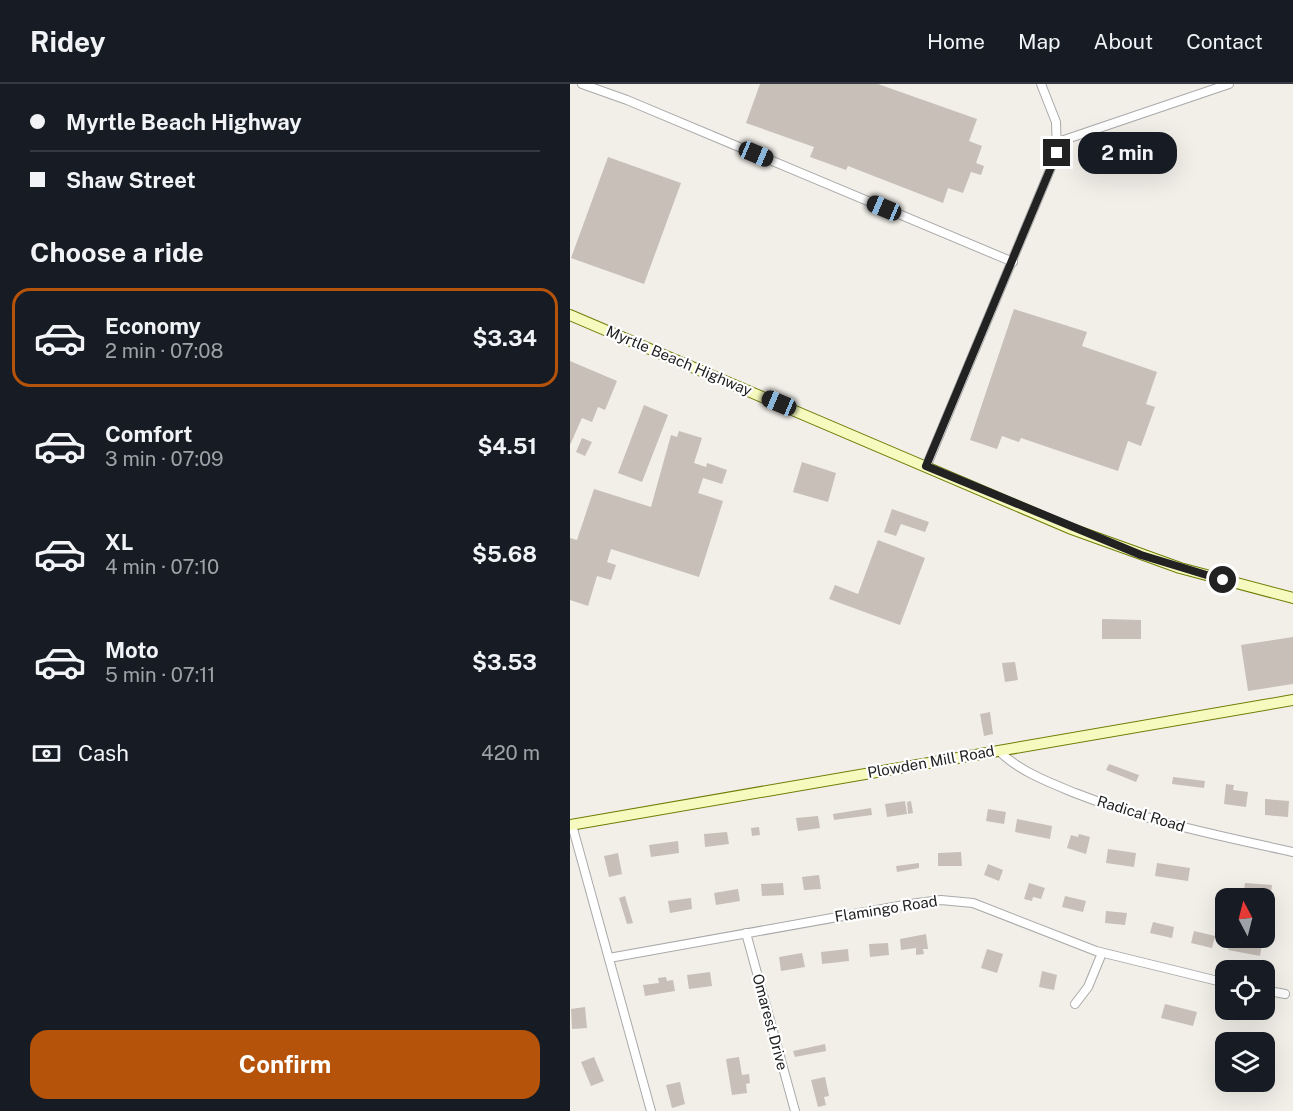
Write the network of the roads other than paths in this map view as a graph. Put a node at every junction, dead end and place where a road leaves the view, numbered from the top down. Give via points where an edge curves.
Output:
1 (582, 84) edge
2 (1041, 84) edge
3 (1229, 84) edge
4 (1058, 142) junction
5 (1013, 262) junction
6 (570, 315) edge
7 (926, 466) junction
8 (1293, 598) edge
9 (1293, 700) edge
10 (999, 751) junction
11 (571, 825) edge
12 (1293, 852) edge
13 (746, 933) junction
14 (1102, 953) junction
15 (609, 958) junction
16 (1215, 980) edge
17 (1275, 992) edge
18 (1285, 994) dead end
19 (1075, 1004) dead end
20 (651, 1111) edge
21 (795, 1111) edge

1 - 5 street
2 - 4 street via 1056,122
3 - 4 street
4 - 5 street via 1053,167
5 - 7 street
6 - 7 main road, Myrtle Beach Highway
7 - 8 main road, Myrtle Beach Highway via 1141,555
9 - 10 main road, Plowden Mill Road
10 - 11 main road, Plowden Mill Road
10 - 12 street, Radical Road via 1015,765 1118,810
11 - 15 street
13 - 14 street, Flamingo Road via 952,900 988,907
13 - 15 street, Flamingo Road
13 - 21 street, Omarest Drive
14 - 16 street, Flamingo Road
14 - 19 street via 1088,987
15 - 20 street
17 - 18 street

